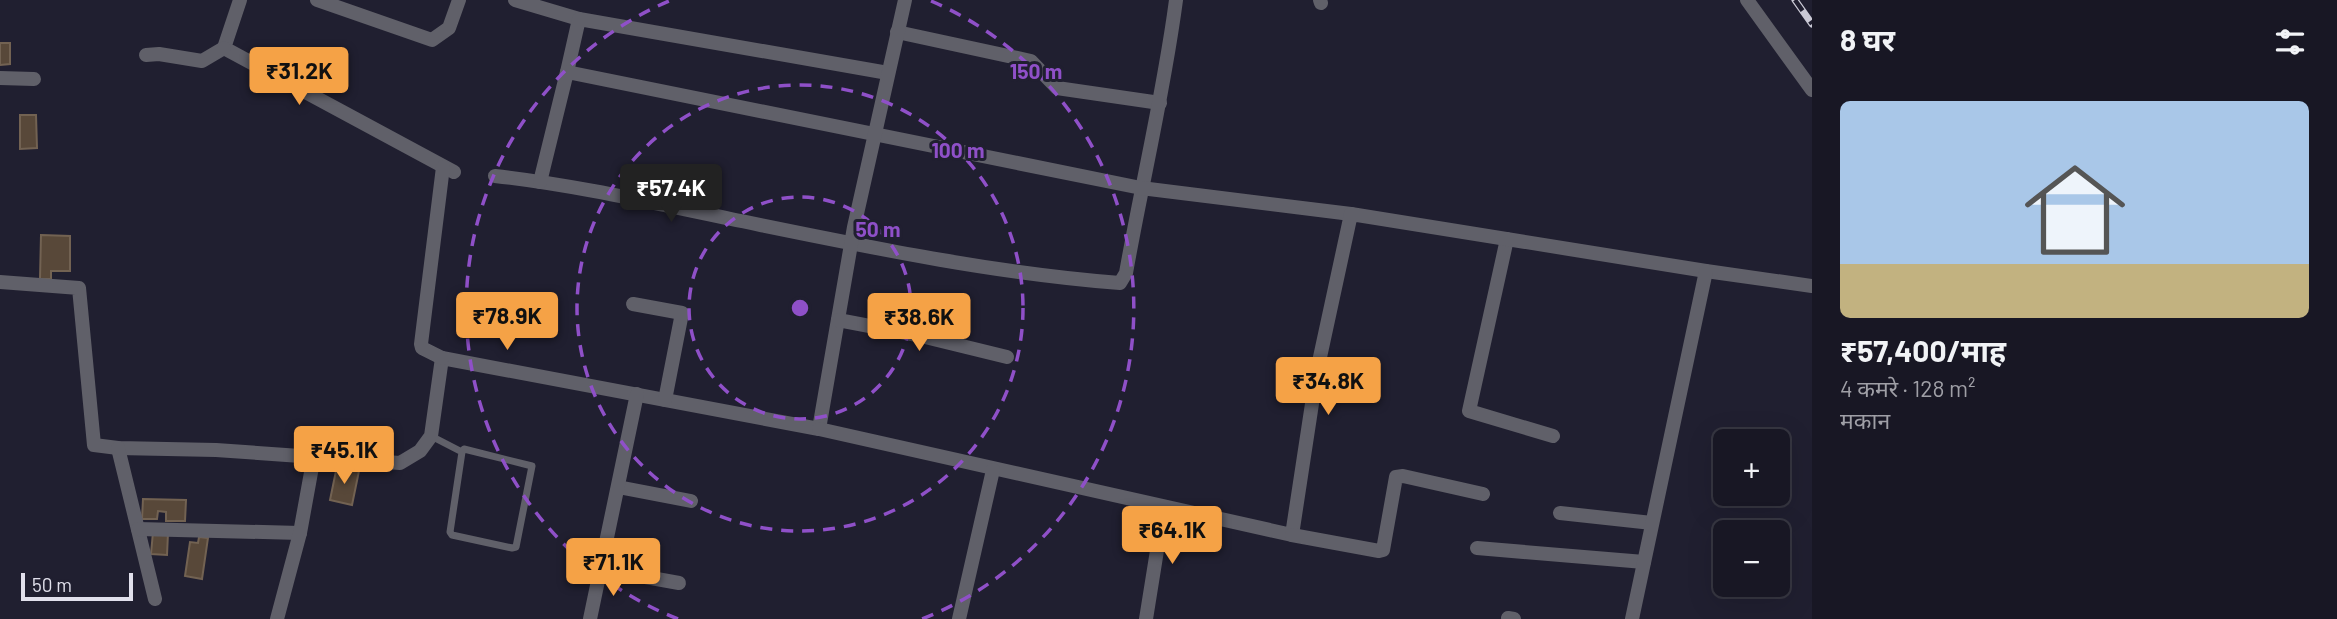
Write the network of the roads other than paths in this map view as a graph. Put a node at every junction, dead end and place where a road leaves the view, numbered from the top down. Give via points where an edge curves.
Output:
1 (240, 0) edge
2 (317, 0) edge
3 (459, 0) edge
4 (515, 0) edge
5 (905, 0) edge
6 (1177, 0) edge
7 (1733, 0) edge
8 (1748, 2) edge
9 (579, 19) junction
10 (897, 32) junction
11 (224, 48) junction
12 (146, 55) dead end
13 (567, 72) junction
14 (888, 73) junction
15 (0, 78) edge
16 (34, 79) dead end
17 (1812, 90) edge
18 (1160, 103) junction
19 (874, 134) junction
20 (495, 177) dead end
21 (540, 182) junction
22 (1141, 188) junction
23 (1351, 214) junction
24 (1507, 239) junction
25 (851, 243) junction
26 (1706, 271) junction
27 (0, 282) edge
28 (1812, 286) edge
29 (633, 304) dead end
30 (838, 320) junction
31 (1007, 357) dead end
32 (442, 358) junction
33 (637, 394) junction
34 (665, 400) junction
35 (819, 429) junction
36 (431, 436) junction
37 (1553, 436) dead end
38 (118, 448) junction
39 (462, 453) junction
40 (314, 456) junction
41 (993, 470) junction
42 (618, 487) junction
43 (1483, 494) dead end
44 (691, 501) dead end
45 (1164, 507) junction
46 (1560, 513) dead end
47 (1652, 523) junction
48 (138, 529) junction
49 (300, 533) junction
50 (1292, 535) junction
51 (1478, 548) dead end
52 (1644, 562) junction
53 (601, 569) junction
54 (679, 583) dead end
55 (155, 599) dead end
56 (1508, 618) edge
57 (277, 619) edge
58 (590, 619) edge
59 (959, 619) edge
60 (1146, 619) edge
61 (1514, 619) edge
62 (1632, 619) edge

1 - 11 street
2 - 3 street via 432,40 449,28
4 - 9 street
5 - 10 street
6 - 18 street
7 - 8 street
8 - 17 street
9 - 13 street
9 - 14 street
10 - 14 street
10 - 18 street via 1031,61 1057,88
11 - 12 street via 202,61
11 - 32 street via 449,170 421,344
13 - 19 street
13 - 21 street
14 - 19 street
15 - 16 street
18 - 22 street
19 - 22 street
19 - 25 street
20 - 21 street
21 - 25 street
22 - 23 street
22 - 25 street via 1126,273 1120,283 1067,279
23 - 24 street
23 - 50 street via 1317,371
24 - 26 street
24 - 37 street via 1469,411
25 - 30 street
26 - 28 street
26 - 47 street
27 - 38 street via 79,288 94,445
29 - 34 street via 682,313
30 - 31 street
30 - 35 street
32 - 33 street
32 - 36 street
33 - 34 street
33 - 42 street
34 - 35 street
35 - 41 street
36 - 39 lane
36 - 40 street via 420,451 400,463
38 - 40 street
38 - 48 street
39 - 39 lane via 464,449 532,466 516,547 450,532
40 - 49 street
41 - 45 street
41 - 59 street
42 - 44 street
42 - 53 street
43 - 50 street via 1396,477 1383,550
45 - 50 street
45 - 60 street
46 - 47 street
47 - 52 street
48 - 49 street
48 - 55 street
49 - 57 street
51 - 52 street
52 - 62 street
53 - 54 street
53 - 58 street
56 - 61 street

